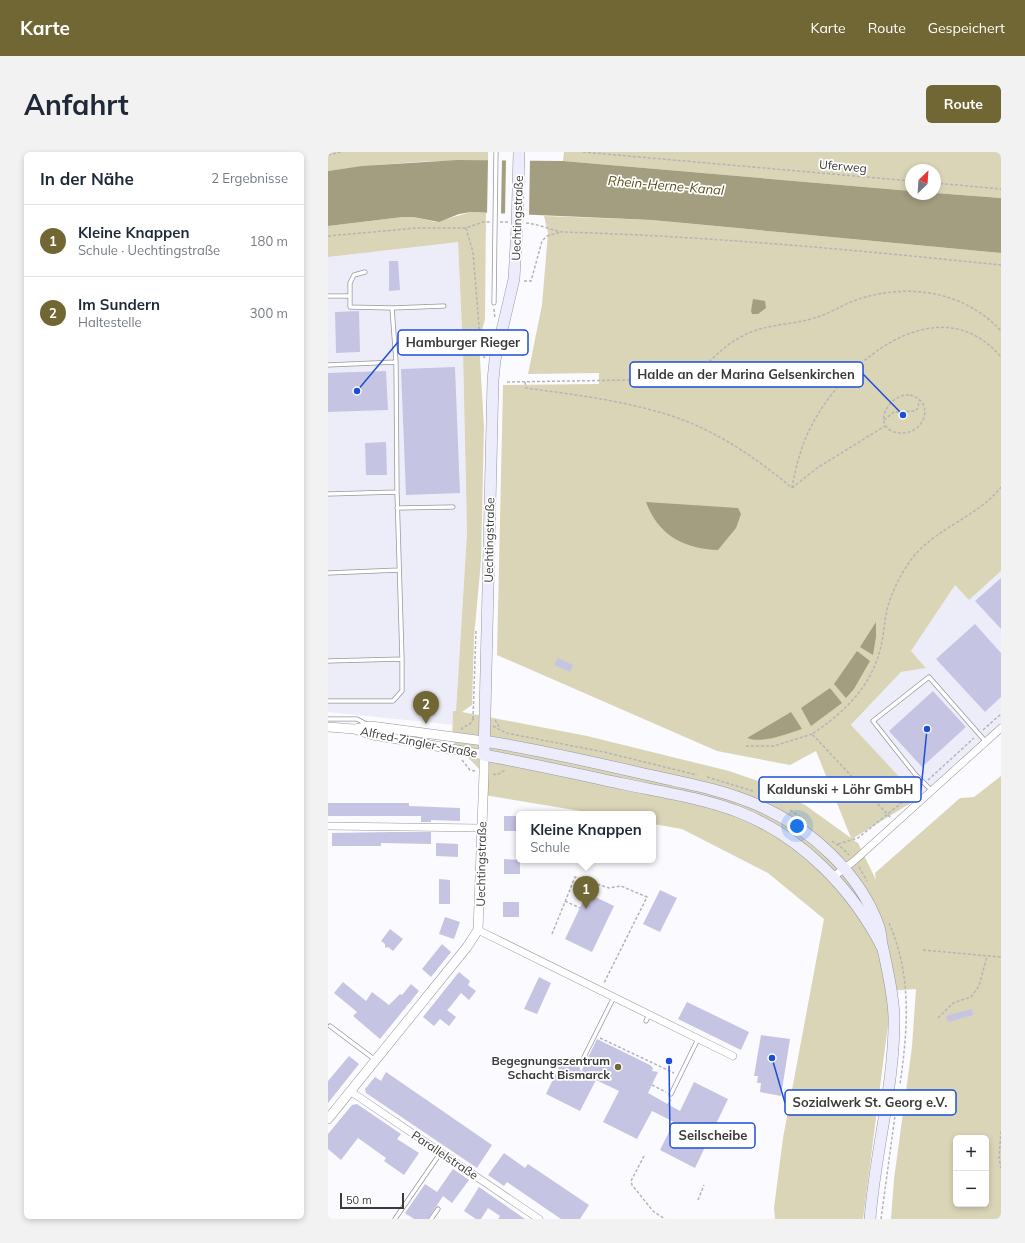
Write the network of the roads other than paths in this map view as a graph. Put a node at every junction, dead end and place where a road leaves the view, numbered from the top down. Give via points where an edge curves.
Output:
1 (496, 152) edge
2 (519, 152) edge
3 (365, 272) dead end
4 (328, 296) edge
5 (350, 296) junction
6 (494, 303) road end
7 (444, 306) dead end
8 (392, 308) junction
9 (396, 362) junction
10 (328, 365) edge
11 (396, 492) junction
12 (328, 494) edge
13 (397, 508) junction
14 (453, 508) dead end
15 (399, 570) junction
16 (328, 573) edge
17 (402, 659) junction
18 (328, 661) edge
19 (328, 700) edge
20 (328, 719) edge
21 (371, 726) junction
22 (328, 727) edge
23 (1001, 728) edge
24 (354, 729) junction
25 (484, 741) junction
26 (986, 742) junction
27 (484, 755) junction
28 (932, 791) junction
29 (328, 826) edge
30 (482, 828) junction
31 (843, 869) junction
32 (833, 877) junction
33 (478, 930) junction
34 (883, 949) junction
35 (614, 997) junction
36 (330, 1026) dead end
37 (698, 1038) junction
38 (732, 1056) dead end
39 (375, 1060) junction
40 (581, 1063) dead end
41 (350, 1091) junction
42 (671, 1094) road end
43 (328, 1119) edge
44 (441, 1152) junction
45 (438, 1209) dead end
46 (395, 1219) edge
47 (431, 1219) edge
48 (539, 1219) edge
49 (870, 1219) edge

1 - 6 lane, bridge
2 - 25 main road, Uechtingstraße, bridge via 514,279 495,360 492,410
3 - 5 lane via 354,275 350,283
4 - 5 lane
5 - 8 lane via 350,307
7 - 8 lane
8 - 9 lane
9 - 10 lane
9 - 11 lane
11 - 12 lane
11 - 13 lane
13 - 14 lane
13 - 15 lane
15 - 16 lane
15 - 17 lane
17 - 18 lane
17 - 19 lane via 402,691 393,701
20 - 21 lane via 357,719
21 - 24 street, Alfred-Zingler-Straße
21 - 25 street, Alfred-Zingler-Straße
22 - 24 street, Alfred-Zingler-Straße
23 - 26 street
24 - 27 street, Alfred-Zingler-Straße via 372,736
25 - 27 main road, Uechtingstraße
25 - 31 main road via 609,766 742,799 793,824 828,852
26 - 28 street
26 - 28 lane via 929,677 873,721
27 - 30 street, Uechtingstraße
27 - 32 main road via 690,797 738,812 772,827 807,852
28 - 31 street
29 - 30 street
30 - 33 street, Uechtingstraße
31 - 32 street
31 - 34 main road via 858,887 871,910 880,929
32 - 34 main road via 869,923
33 - 35 street
33 - 39 street, Uechtingstraße via 467,948
34 - 49 main road via 894,1018 891,1066
35 - 37 street via 647,1017
35 - 40 lane
36 - 39 lane
37 - 38 street
37 - 42 lane
39 - 41 street, Uechtingstraße
41 - 43 street, Uechtingstraße
41 - 44 street, Parallelstraße
44 - 46 lane
44 - 48 street, Parallelstraße
45 - 47 lane

